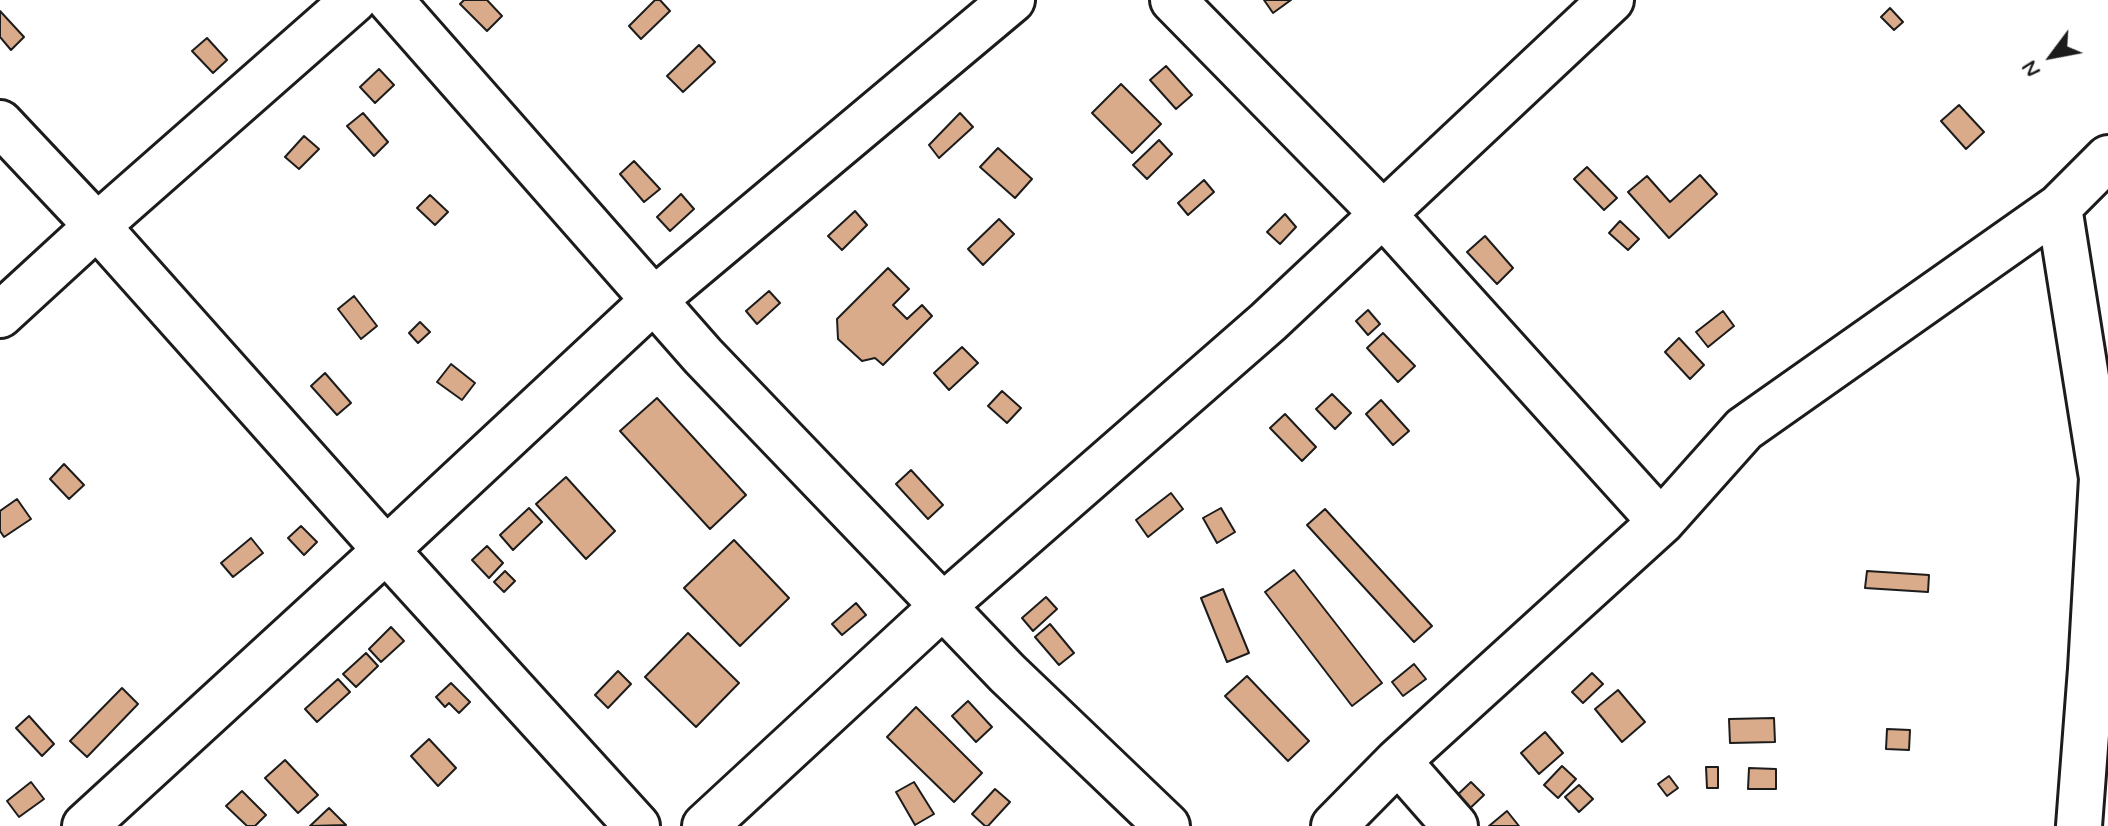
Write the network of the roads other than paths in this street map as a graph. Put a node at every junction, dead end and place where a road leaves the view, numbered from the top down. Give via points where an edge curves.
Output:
1 (354, 0) edge
2 (390, 0) edge
3 (1012, 0) edge
4 (1173, 0) edge
5 (1611, 0) edge
6 (0, 123) edge
7 (2108, 158) edge
8 (2059, 207) junction
9 (1383, 214) junction
10 (97, 226) junction
11 (654, 300) junction
12 (0, 315) edge
13 (1661, 522) junction
14 (386, 550) junction
15 (943, 606) junction
16 (1398, 761) junction
17 (85, 826) edge
18 (637, 826) edge
19 (705, 826) edge
20 (1167, 826) edge
21 (1334, 826) edge
22 (1455, 826) edge
23 (2079, 826) edge

1 - 10 street
2 - 11 street
3 - 11 street
4 - 9 street
5 - 9 street
6 - 10 street
7 - 8 street
8 - 13 street via 1744,429
8 - 23 street via 2102,478
9 - 13 street
9 - 15 street via 1268,322
10 - 12 street
10 - 14 street
11 - 14 street
11 - 15 street
13 - 16 street
14 - 17 street
14 - 18 street
15 - 19 street
15 - 20 street
16 - 21 street
16 - 22 street

